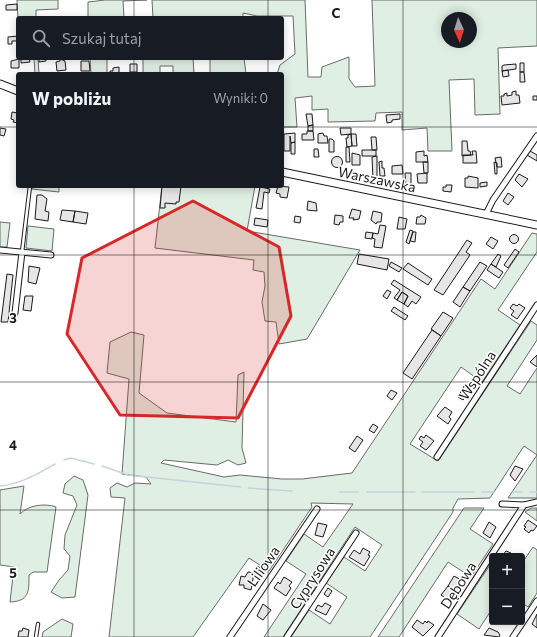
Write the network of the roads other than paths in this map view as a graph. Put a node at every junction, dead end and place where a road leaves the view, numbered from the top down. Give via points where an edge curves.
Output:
1 (0, 84) edge
2 (16, 90) edge
3 (537, 136) edge
4 (284, 172) edge
5 (30, 188) edge
6 (486, 214) junction
7 (537, 225) edge
8 (0, 250) edge
9 (22, 252) junction
10 (51, 255) dead end
11 (537, 305) edge
12 (15, 313) dead end
13 (437, 457) dead end
14 (537, 502) edge
15 (502, 504) dead end
16 (524, 505) junction
17 (317, 509) dead end
18 (356, 533) dead end
19 (537, 601) edge
20 (38, 624) dead end
21 (36, 637) edge
22 (230, 637) edge
23 (287, 637) edge
24 (438, 637) edge
25 (513, 637) edge

1 - 2 main road
3 - 6 street
4 - 6 main road, Warszawska
5 - 9 lane
6 - 7 main road, Warszawska
8 - 9 street
9 - 10 street
9 - 12 street
11 - 13 street, Wspólna
14 - 16 street
15 - 16 street
16 - 24 street, Dębowa
17 - 22 street, Liliowa
18 - 23 street, Cyprysowa
19 - 25 street
20 - 21 lane

